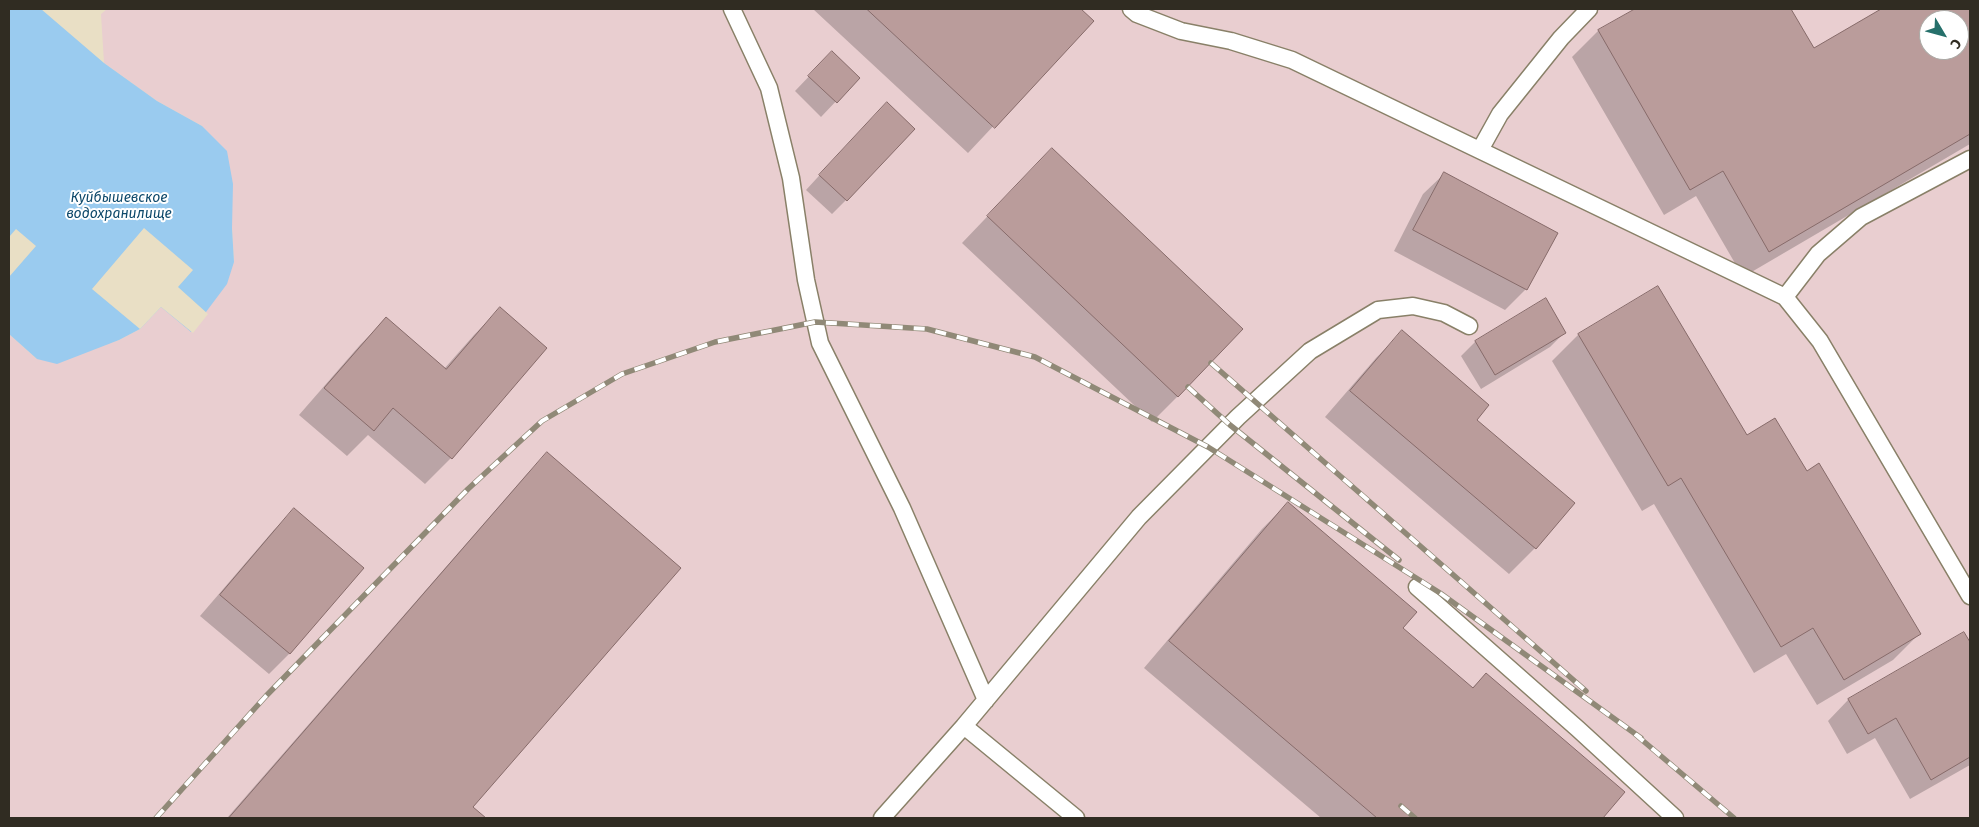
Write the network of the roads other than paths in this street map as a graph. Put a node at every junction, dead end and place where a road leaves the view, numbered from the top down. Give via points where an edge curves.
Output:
1 (732, 9) edge
2 (1131, 9) edge
3 (1590, 9) edge
4 (1480, 150) junction
5 (1970, 159) edge
6 (1785, 297) junction
7 (1469, 326) dead end
8 (1417, 587) dead end
9 (1970, 596) edge
10 (986, 700) junction
11 (964, 726) junction
12 (882, 818) edge
13 (1076, 818) edge
14 (1676, 818) edge

1 - 10 lane via 769,88 791,178 806,280 820,343 902,508
2 - 4 lane via 1136,14 1181,31 1231,41 1292,60
3 - 4 lane via 1561,38 1500,114
4 - 6 lane
5 - 6 lane via 1861,217 1818,254
6 - 9 lane via 1820,342
7 - 10 lane via 1444,313 1413,306 1378,310 1310,351 1234,421 1140,517
8 - 14 lane
10 - 11 lane
11 - 12 lane
11 - 13 lane

